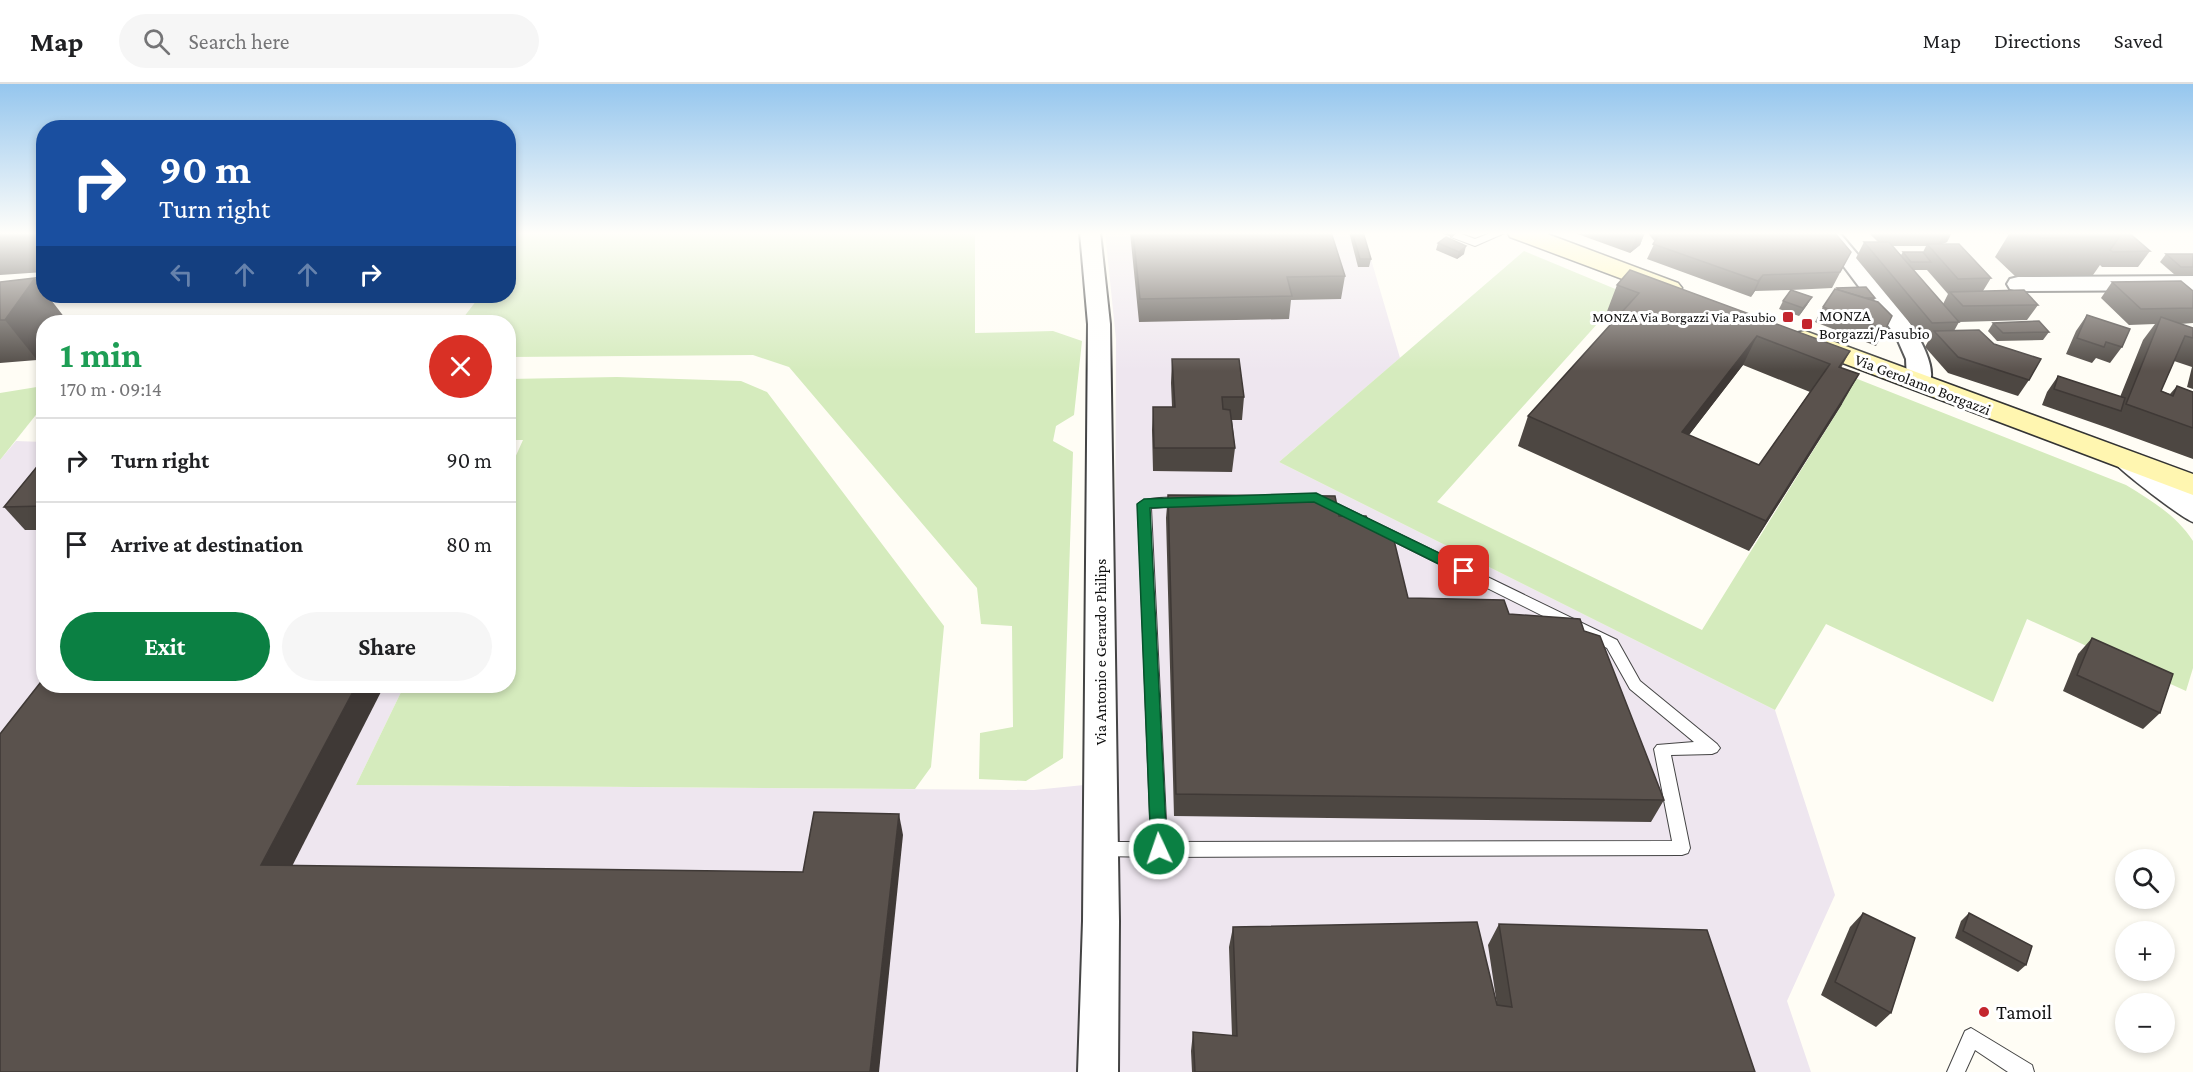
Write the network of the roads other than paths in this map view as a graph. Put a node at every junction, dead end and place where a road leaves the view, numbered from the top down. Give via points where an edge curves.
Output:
1 (1095, 278) edge
2 (1643, 278) edge
3 (1863, 278) edge
4 (2193, 283) edge
5 (2018, 284) dead end
6 (1694, 297) edge
7 (1780, 329) edge
8 (1918, 381) junction
9 (2129, 462) junction
10 (2193, 485) edge
11 (1304, 498) edge
12 (1201, 502) edge
13 (2193, 511) edge
14 (1101, 849) junction
15 (1159, 849) junction
16 (1098, 1072) edge
17 (1956, 1072) edge
18 (2025, 1072) edge

1 - 14 street, Via Antonio e Gerardo Philips via 1099,324
2 - 6 main road
3 - 8 street via 1907,335 1918,359
4 - 5 street
7 - 8 main road, Via Gerolamo Borgazzi
8 - 9 main road, Via Gerolamo Borgazzi
9 - 10 main road, Via Gerolamo Borgazzi
9 - 13 street
11 - 15 lane via 1316,497 1612,644 1635,685 1712,748 1662,749 1682,848
12 - 15 lane via 1144,504
14 - 15 lane
14 - 16 street, Via Antonio e Gerardo Philips
17 - 18 lane via 1971,1037

